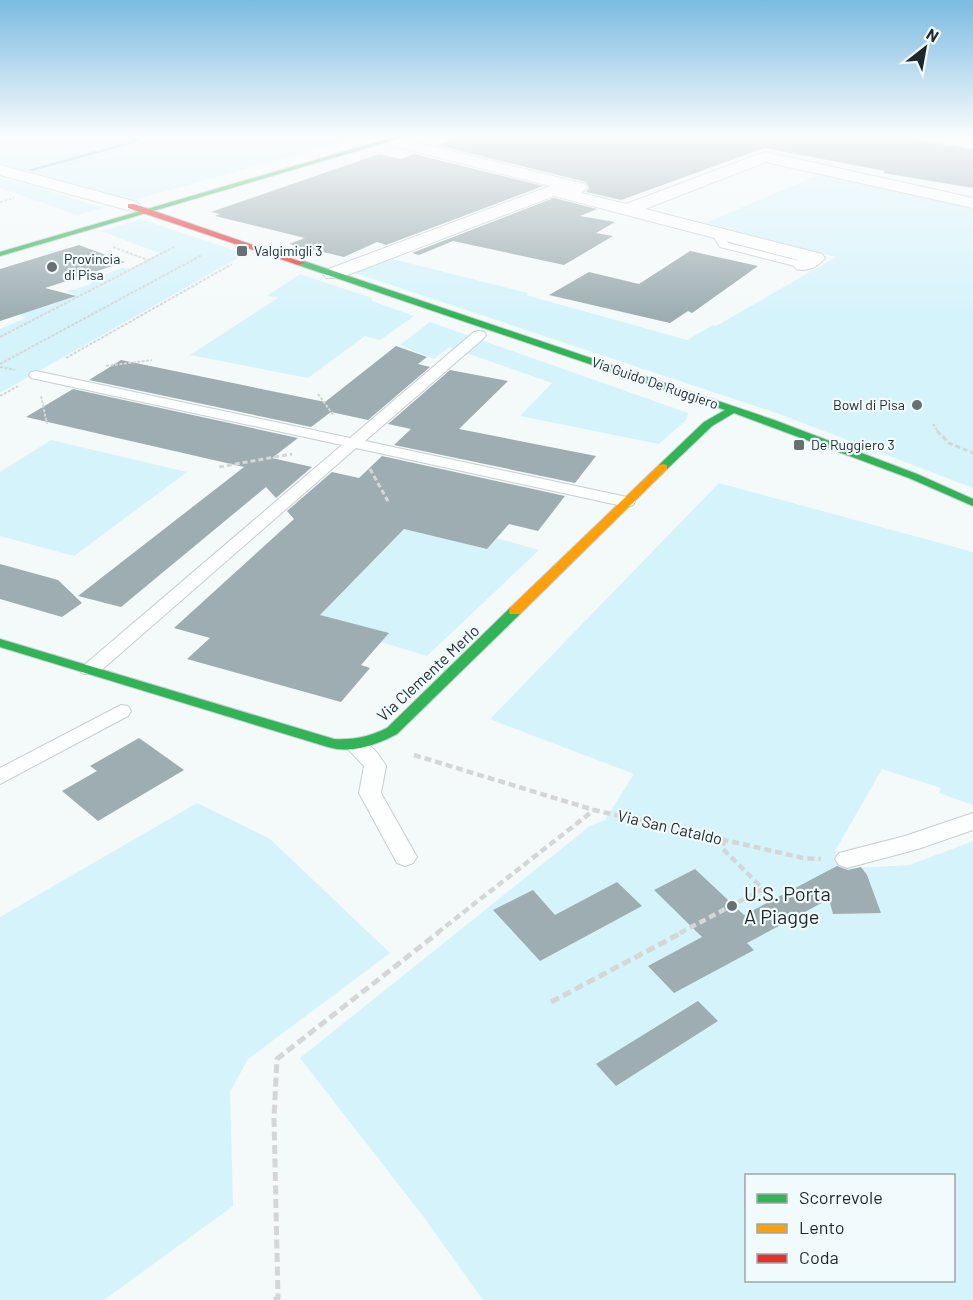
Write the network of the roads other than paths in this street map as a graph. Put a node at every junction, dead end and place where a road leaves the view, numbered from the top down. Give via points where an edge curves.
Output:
1 (92, 196) edge
2 (185, 196) edge
3 (541, 196) edge
4 (591, 196) edge
5 (664, 196) edge
6 (940, 196) edge
7 (973, 203) edge
8 (635, 207) junction
9 (138, 209) junction
10 (0, 244) edge
11 (0, 254) edge
12 (803, 265) dead end
13 (333, 274) junction
14 (479, 335) dead end
15 (36, 375) road end
16 (734, 410) junction
17 (354, 442) junction
18 (627, 502) junction
19 (973, 503) edge
20 (0, 643) edge
21 (90, 670) junction
22 (121, 711) dead end
23 (363, 744) junction
24 (0, 777) edge
25 (973, 821) edge
26 (405, 857) dead end
27 (847, 859) road end

1 - 9 street
2 - 9 street
3 - 13 street
4 - 8 street
5 - 8 street
6 - 7 street
8 - 12 street via 815,258
9 - 10 street
9 - 11 street
9 - 13 street, Via Guido De Ruggiero
13 - 16 street, Via Guido De Ruggiero
14 - 17 lane
15 - 17 lane
16 - 18 street, Via Clemente Merlo via 708,424
16 - 19 street, Via Guido De Ruggiero via 856,454
17 - 18 lane
17 - 21 lane
18 - 23 street, Via Clemente Merlo via 392,731
20 - 21 street
21 - 23 street via 322,741
22 - 24 lane
23 - 26 lane via 375,766 370,793
25 - 27 lane

